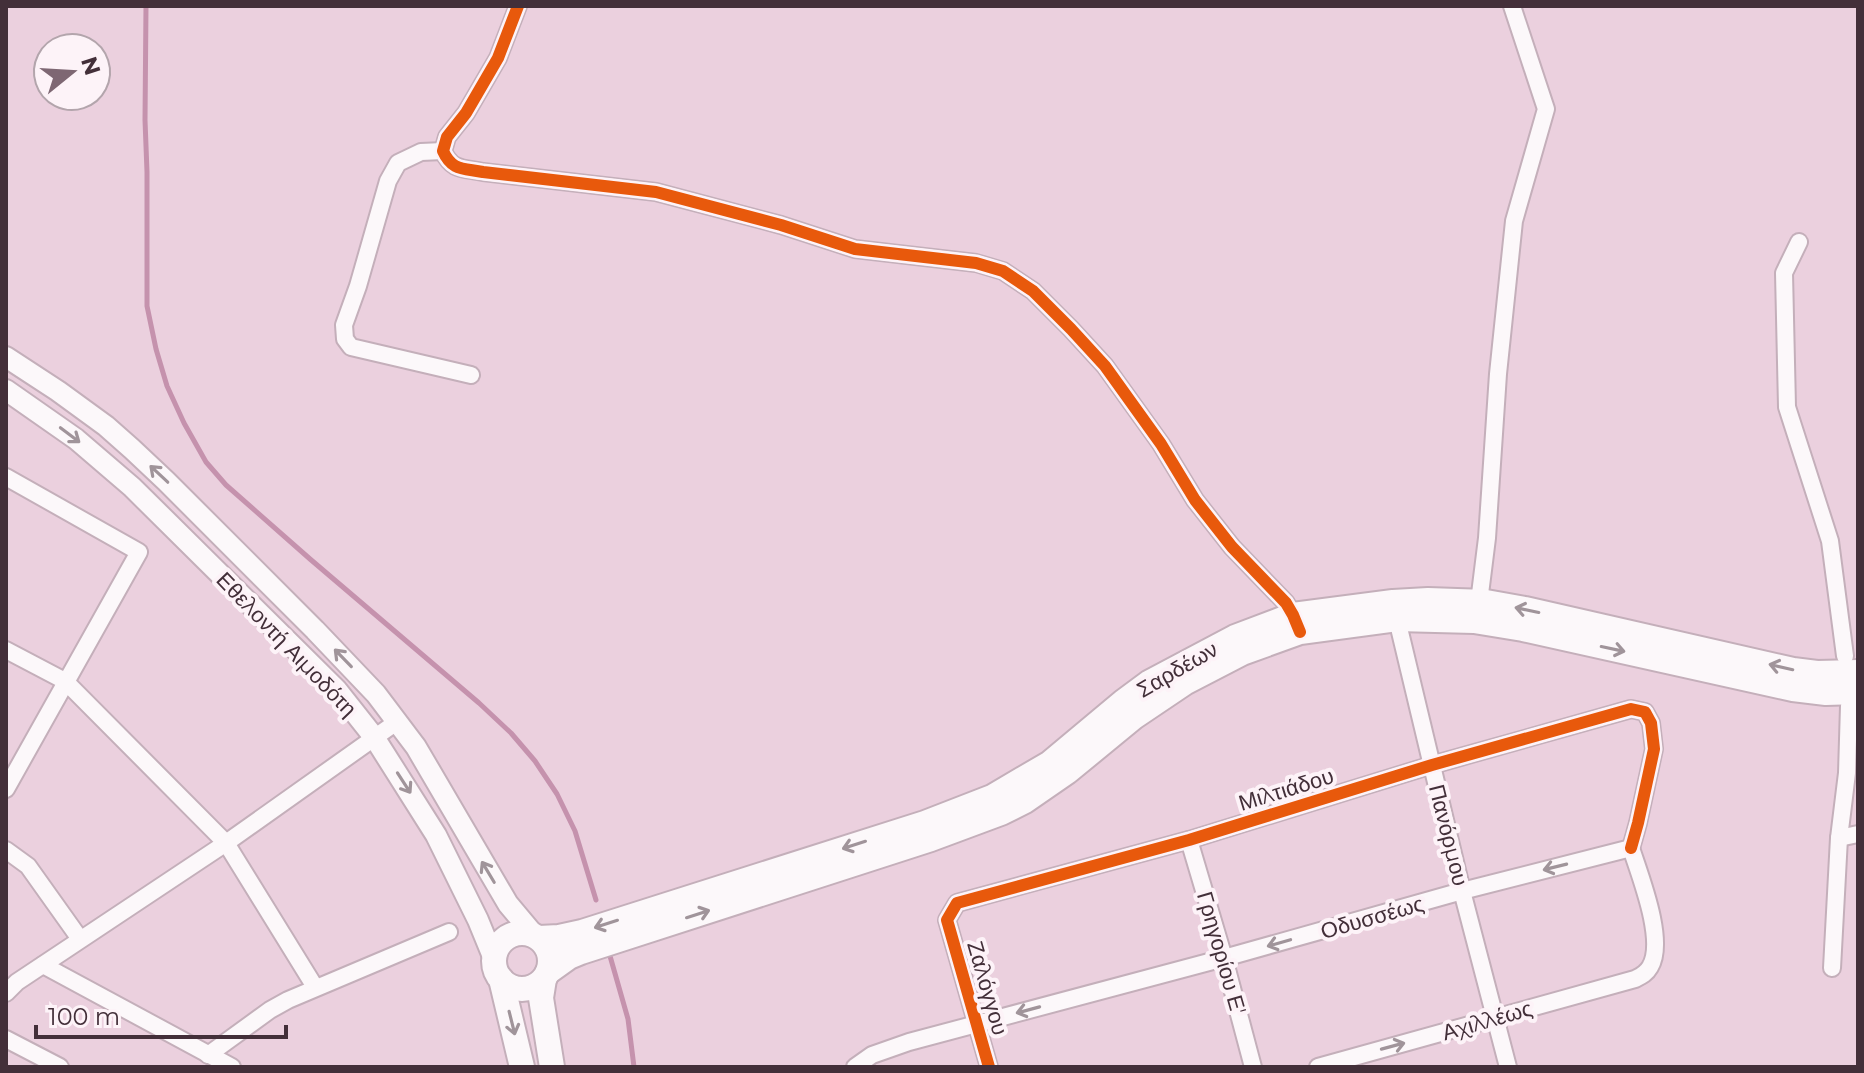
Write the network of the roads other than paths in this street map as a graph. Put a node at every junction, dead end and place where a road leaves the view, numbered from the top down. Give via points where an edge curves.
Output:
1 (518, 6) edge
2 (1512, 6) edge
3 (443, 151) junction
4 (1799, 242) dead end
5 (6, 357) edge
6 (471, 375) dead end
7 (6, 390) edge
8 (6, 477) edge
9 (1479, 602) junction
10 (1395, 610) junction
11 (1296, 623) junction
12 (6, 650) edge
13 (1852, 664) edge
14 (65, 681) junction
15 (1854, 699) edge
16 (398, 721) junction
17 (374, 737) junction
18 (1432, 765) junction
19 (6, 789) edge
20 (1858, 834) edge
21 (1839, 838) junction
22 (1189, 840) junction
23 (226, 843) junction
24 (1631, 848) junction
25 (6, 850) edge
26 (1462, 891) junction
27 (947, 920) joint
28 (449, 932) dead end
29 (536, 937) junction
30 (80, 939) junction
31 (1224, 958) junction
32 (43, 965) junction
33 (1832, 968) dead end
34 (497, 969) junction
35 (546, 975) junction
36 (10, 984) edge
37 (315, 987) junction
38 (1496, 1018) junction
39 (977, 1023) junction
40 (6, 1039) edge
41 (208, 1055) junction
42 (60, 1067) edge
43 (232, 1067) edge
44 (522, 1067) edge
45 (552, 1067) edge
46 (855, 1067) edge
47 (989, 1067) edge
48 (1253, 1067) edge
49 (1318, 1067) edge
50 (1508, 1067) edge

1 - 3 street via 498,58
2 - 9 street via 1546,109 1514,221
3 - 6 street via 421,152 398,163 388,181 344,325 345,339 351,347
3 - 11 street via 457,167 656,192 855,249 1003,271 1033,291 1105,366 1195,500 1286,603
4 - 13 street via 1784,273 1787,407 1830,541
16 -> 5 street via 340,654 166,481 106,426
7 -> 17 street, Εθελοντή Αιμοδότη via 132,487 317,669
8 - 14 street via 139,552
9 - 10 main road, Σαρδέων via 1428,600
13 -> 9 main road, Σαρδέων via 1817,673 1793,670
10 - 11 main road, Σαρδέων
10 -> 15 main road, Σαρδέων via 1523,629
10 - 18 street, Πανόρμου
11 -> 29 main road, Σαρδέων via 1235,637 1150,682 1050,763 992,797 582,932
35 -> 11 main road, Σαρδέων via 581,952 1001,813 1067,772 1186,682
12 - 14 street
14 - 19 street
14 - 23 street
15 - 21 street
16 - 17 street
29 -> 16 street via 508,904
17 - 23 street
17 -> 34 street, Εθελοντή Αιμοδότη via 436,835
18 - 22 street, Μιλτιάδου
18 - 24 street, Μιλτιάδου via 1631,709 1645,712 1654,749
18 - 26 street, Πανόρμου
20 - 21 street
21 - 33 street
22 - 27 street, Μιλτιάδου via 957,903
22 - 31 street, Γρηγορίου Ε'
23 - 30 street
23 - 37 street
24 -> 26 street, Οδυσσέως
24 - 38 street, Αχιλλέως via 1655,932 1652,965 1635,979
25 - 30 street via 28,866
26 -> 31 street, Οδυσσέως
26 - 38 street, Πανόρμου
27 - 39 street, Ζαλόγγου
28 - 37 street
29 - 34 main road via 523,933 503,940 497,949
29 - 35 main road via 549,953
30 - 32 street
31 -> 39 street, Οδυσσέως
31 - 48 street, Γρηγορίου Ε'
32 - 36 street
32 - 41 street
34 - 35 main road via 509,986 518,989 536,985
34 -> 44 main road, Εθελοντή Αιμοδότη
35 - 45 main road via 541,998
37 - 41 street via 270,1010
49 -> 38 street, Αχιλλέως
38 - 50 street, Πανόρμου
39 - 46 street, Οδυσσέως via 888,1049
39 - 47 street, Ζαλόγγου
40 - 42 street
41 - 43 street

